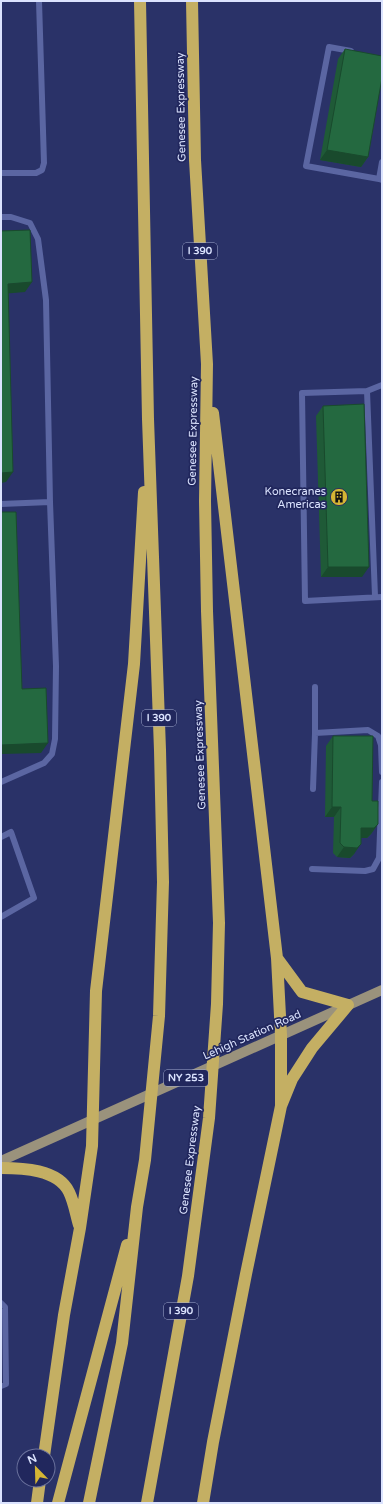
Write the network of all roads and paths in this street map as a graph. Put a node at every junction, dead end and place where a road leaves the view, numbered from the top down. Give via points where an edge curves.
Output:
1 (39, 1) edge
2 (140, 1) edge
3 (192, 1) edge
4 (359, 53) edge
5 (382, 162) edge
6 (1, 173) edge
7 (380, 180) edge
8 (1, 217) edge
9 (207, 364) junction
10 (382, 385) edge
11 (367, 391) junction
12 (148, 419) junction
13 (50, 502) junction
14 (1, 504) edge
15 (375, 596) junction
16 (382, 597) edge
17 (315, 687) dead end
18 (315, 733) junction
19 (382, 772) edge
20 (1, 782) edge
21 (382, 782) edge
22 (314, 788) dead end
23 (1, 837) edge
24 (312, 869) dead end
25 (1, 917) edge
26 (277, 958) junction
27 (382, 990) edge
28 (348, 1005) junction
29 (281, 1035) junction
30 (281, 1106) junction
31 (91, 1120) junction
32 (1, 1161) edge
33 (1, 1168) edge
34 (137, 1207) junction
35 (80, 1228) junction
36 (1, 1303) edge
37 (1, 1386) edge
38 (45, 1448) edge
39 (39, 1488) edge
40 (37, 1503) edge
41 (58, 1503) edge
42 (89, 1503) edge
43 (147, 1503) edge
44 (203, 1503) edge

1 - 6 lane via 44,163 42,170 36,172
2 - 12 highway, I 390
3 - 9 highway, Genesee Expressway / I 390 via 195,160
4 - 7 lane via 329,48 306,166
5 - 7 lane
8 - 13 lane via 11,217 30,223 38,239 46,300
9 - 26 highway
9 - 43 highway, Genesee Expressway / I 390 via 205,501 219,923 217,1004 209,1118 188,1276
10 - 11 lane
11 - 15 lane
11 - 15 lane via 302,393 305,601
12 - 31 highway via 134,664 96,991
12 - 34 highway, I 390 via 163,882 159,1016 145,1160
13 - 14 lane
13 - 20 lane via 56,666 55,739 52,754 44,763
15 - 16 lane
17 - 18 lane
18 - 19 lane via 368,730 378,736 381,745
18 - 22 lane
21 - 24 lane via 379,858 373,869
23 - 25 lane via 12,832 34,898
26 - 28 highway via 302,992
26 - 29 highway
27 - 28 main road, Lehigh Station Road / NY 253
28 - 29 main road, Lehigh Station Road / NY 253
28 - 30 highway via 312,1048 292,1079
29 - 30 highway
29 - 31 main road, Lehigh Station Road / NY 253
30 - 44 highway
31 - 32 main road, Lehigh Station Road / NY 253
31 - 35 highway via 92,1146
33 - 35 highway via 41,1171 58,1179 69,1191
34 - 41 highway
34 - 42 highway, I 390 via 122,1344
35 - 38 highway via 64,1315
36 - 37 lane via 5,1307 6,1384
39 - 40 highway

